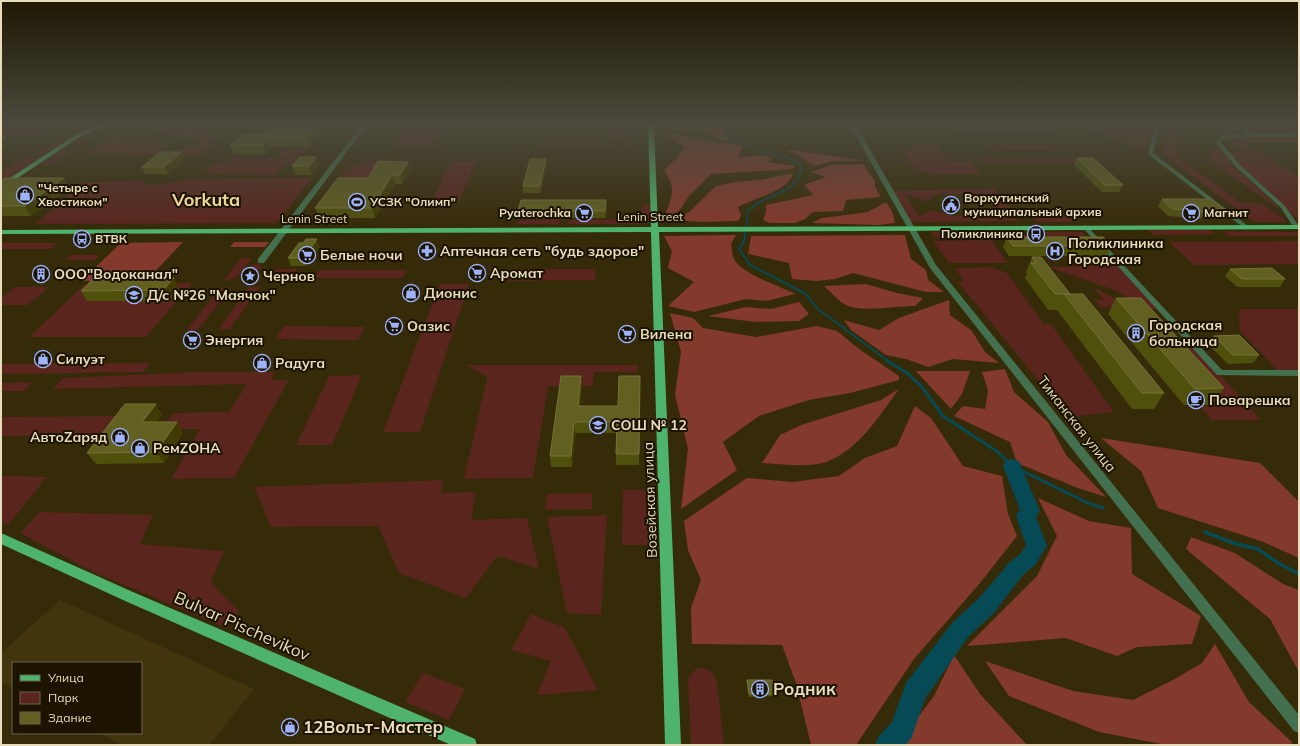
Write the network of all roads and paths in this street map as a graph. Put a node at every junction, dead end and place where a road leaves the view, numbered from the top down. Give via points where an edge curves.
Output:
1 (42, 160) edge
2 (338, 160) edge
3 (652, 160) edge
4 (873, 160) edge
5 (1160, 160) edge
6 (1233, 160) edge
7 (1, 187) edge
8 (1085, 227) junction
9 (1246, 227) junction
10 (1298, 227) edge
11 (912, 228) junction
12 (655, 229) junction
13 (284, 231) junction
14 (1, 232) edge
15 (262, 261) dead end
16 (1299, 373) edge
17 (1, 538) edge
18 (1299, 726) edge
19 (469, 745) edge
20 (673, 745) edge

1 - 7 main road
2 - 13 street
3 - 12 main road, Возейская улица
4 - 11 street, Тиманская улица
5 - 9 street
6 - 10 street via 1283,207
8 - 9 main road, Lenin Street
8 - 11 main road, Lenin Street
8 - 16 street via 1220,373
9 - 10 main road, Lenin Street
11 - 12 main road, Lenin Street
11 - 18 street, Тиманская улица via 934,266
12 - 13 main road, Lenin Street
12 - 20 main road, Возейская улица
13 - 14 main road, Lenin Street
13 - 15 street
17 - 19 main road, Bulvar Pischevikov

